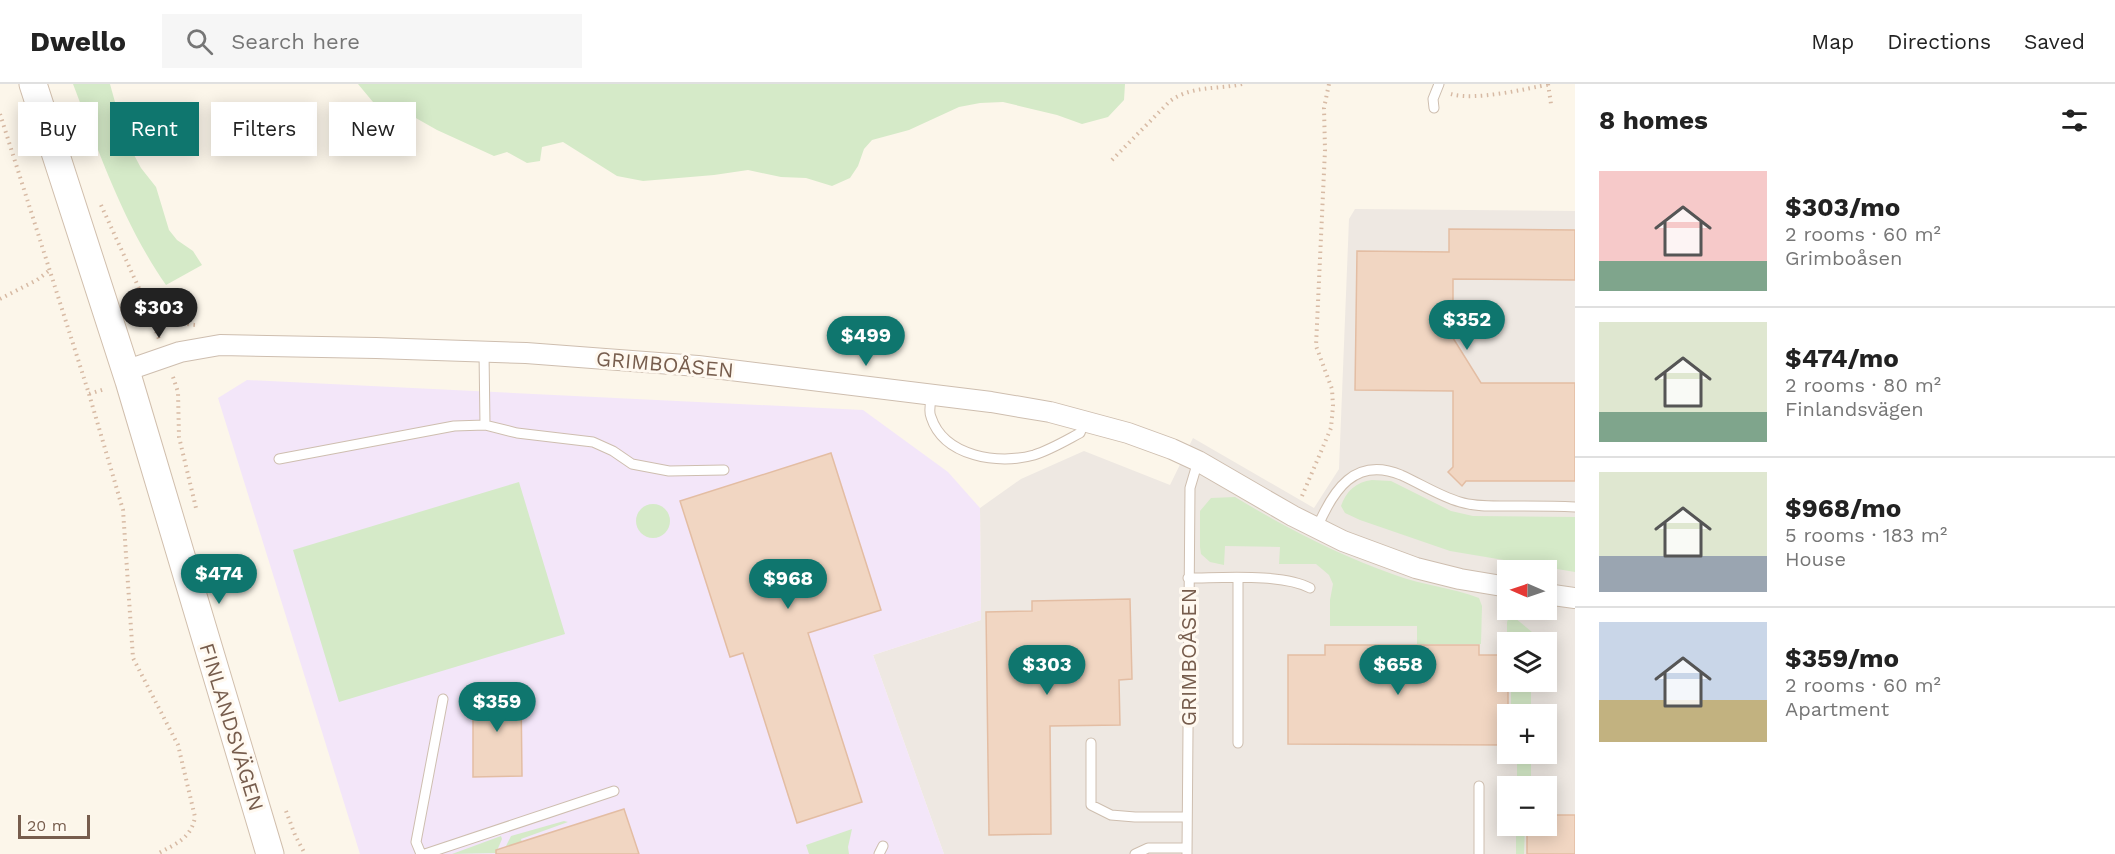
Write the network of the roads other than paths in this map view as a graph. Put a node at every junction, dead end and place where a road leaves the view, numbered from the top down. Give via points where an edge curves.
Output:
1 (33, 84) edge
2 (1437, 87) edge
3 (1434, 108) dead end
4 (484, 352) junction
5 (125, 370) junction
6 (932, 394) junction
7 (1085, 420) junction
8 (485, 425) junction
9 (279, 459) dead end
10 (1198, 461) junction
11 (724, 470) dead end
12 (1575, 507) edge
13 (1317, 528) junction
14 (1188, 578) junction
15 (1238, 578) junction
16 (1497, 585) edge
17 (1310, 588) dead end
18 (1557, 596) edge
19 (1575, 598) edge
20 (443, 699) dead end
21 (1091, 743) dead end
22 (1238, 743) dead end
23 (1479, 786) dead end
24 (614, 791) dead end
25 (1187, 817) junction
26 (1187, 851) edge
27 (270, 854) edge
28 (421, 854) edge
29 (425, 854) edge
30 (1135, 854) edge
31 (1479, 854) edge

1 - 5 street, FINLANDSVÄGEN
2 - 3 lane
4 - 5 street, GRIMBOÅSEN via 220,345 189,349
4 - 6 street, GRIMBOÅSEN via 698,366
4 - 8 lane
5 - 27 street, FINLANDSVÄGEN
6 - 7 street, GRIMBOÅSEN
6 - 7 lane via 930,415 934,425 959,450 981,457 1033,455 1080,434
7 - 10 street, GRIMBOÅSEN
8 - 9 lane via 454,426
8 - 11 lane via 593,442 632,464 669,471
10 - 13 street, GRIMBOÅSEN
10 - 14 lane, GRIMBOÅSEN via 1190,488
12 - 13 lane via 1479,506 1460,502 1387,470 1368,470 1355,473 1345,482
13 - 16 street, GRIMBOÅSEN via 1416,568
14 - 15 lane
14 - 25 lane, GRIMBOÅSEN
15 - 17 lane via 1290,581
15 - 22 lane
18 - 19 street
20 - 28 lane via 416,842
21 - 25 lane via 1091,805 1111,815
23 - 31 lane
24 - 29 lane
25 - 26 lane, GRIMBOÅSEN
26 - 30 lane via 1148,848

